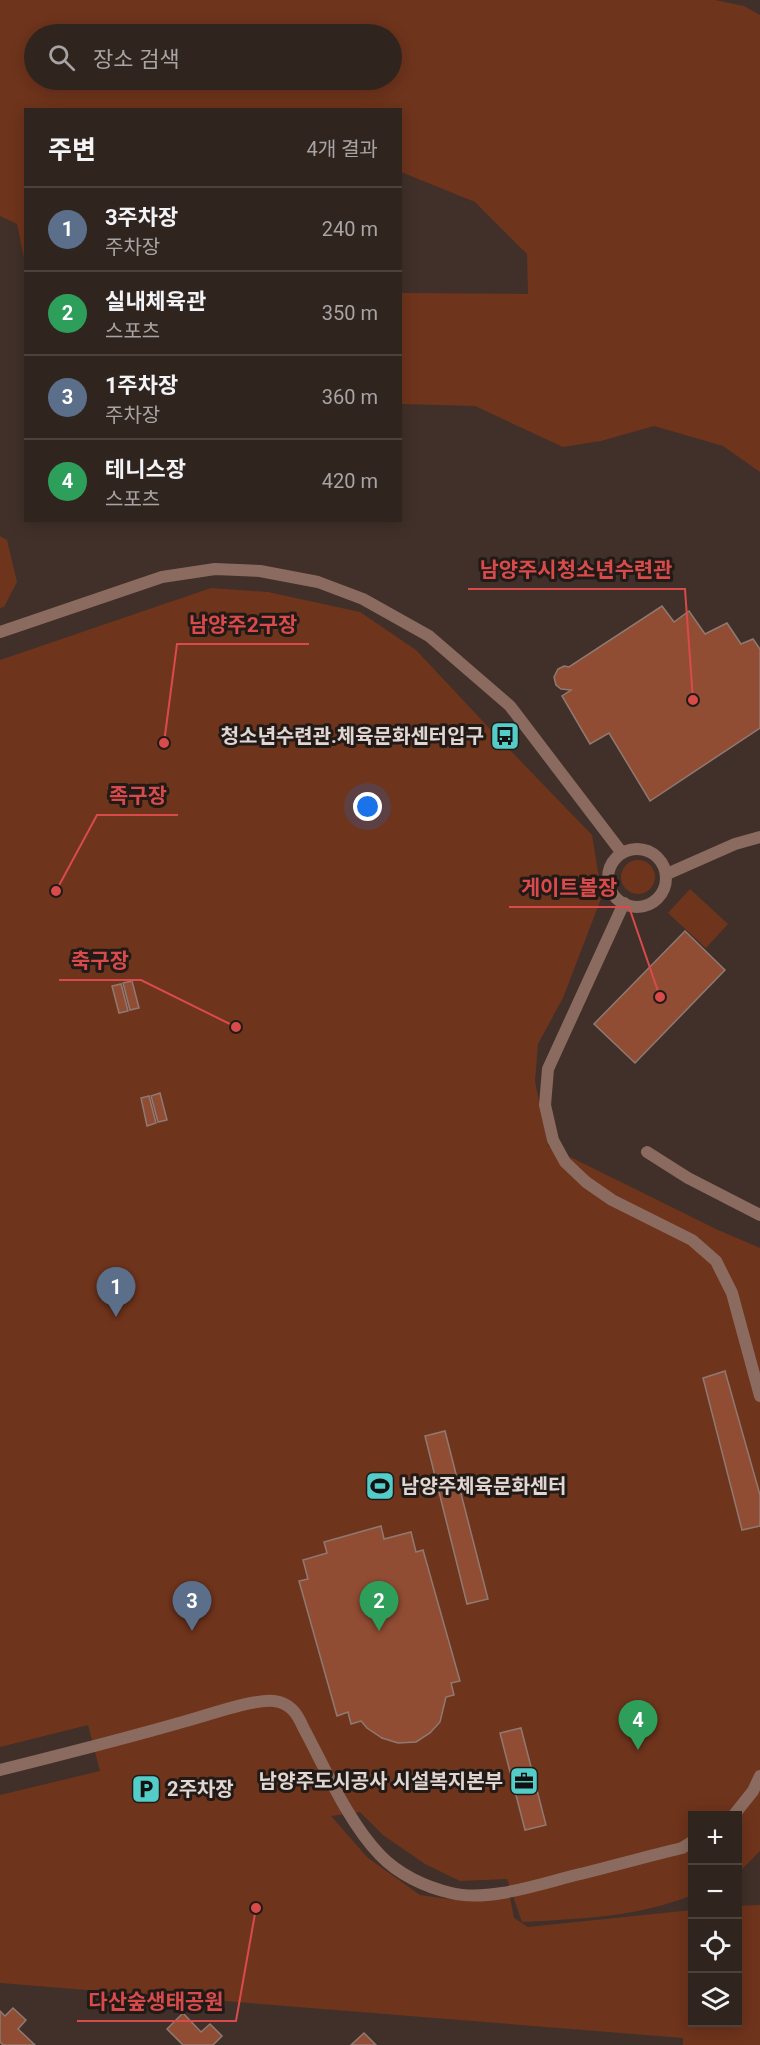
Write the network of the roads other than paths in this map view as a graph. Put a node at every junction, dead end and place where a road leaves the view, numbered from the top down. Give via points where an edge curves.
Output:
1 (0, 632) edge
2 (760, 837) edge
3 (622, 853) junction
4 (667, 874) junction
5 (624, 903) junction
6 (647, 1152) dead end
7 (760, 1215) edge
8 (760, 1396) edge
9 (0, 1770) edge
10 (760, 1776) edge
11 (736, 1811) edge
12 (688, 1845) edge

1 - 3 street via 162,577 215,569 260,571 318,582 363,599 429,636 510,706
2 - 4 street
3 - 4 street via 632,849 651,852 665,866
3 - 5 street via 615,859 608,877 614,895
4 - 5 street via 666,885 656,901 638,907
5 - 8 street via 548,1069 545,1105 553,1140 566,1162 586,1182 612,1200 692,1240 716,1261 732,1293
6 - 7 street
9 - 12 street via 273,1701 297,1713 362,1834 380,1856 420,1883 453,1894 482,1895 516,1890
10 - 11 street

